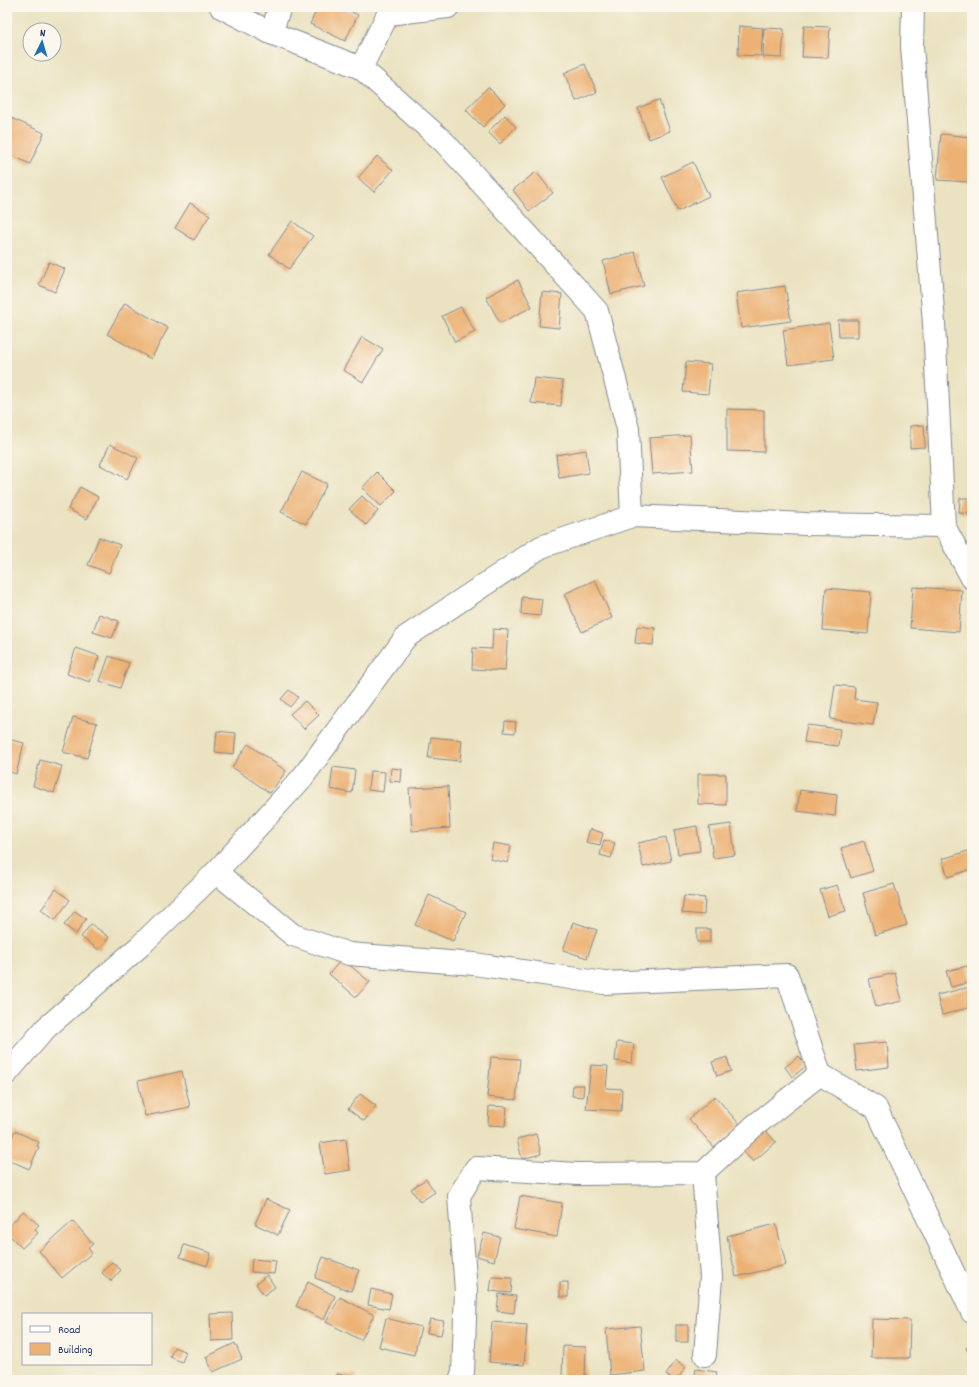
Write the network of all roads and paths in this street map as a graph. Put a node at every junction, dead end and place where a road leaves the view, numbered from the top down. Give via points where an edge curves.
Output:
1 (221, 7) edge
2 (280, 7) edge
3 (448, 7) edge
4 (913, 7) edge
5 (271, 33) junction
6 (361, 68) junction
7 (632, 516) junction
8 (944, 526) junction
9 (972, 578) edge
10 (216, 872) junction
11 (7, 1074) edge
12 (820, 1074) junction
13 (703, 1173) junction
14 (972, 1312) edge
15 (705, 1355) dead end
16 (460, 1380) edge

1 - 5 street
2 - 5 street
3 - 6 street via 388,14
4 - 8 street via 912,46 934,323
5 - 6 street
6 - 7 street via 444,142 597,311 628,429
7 - 8 street via 806,524
7 - 10 street via 541,547 406,637 302,778
8 - 9 street
10 - 11 street via 140,946 46,1028
10 - 12 street via 293,935 349,954 474,964 604,983 787,975
12 - 13 street via 753,1127
12 - 14 street via 876,1108
13 - 15 street via 711,1277
13 - 16 street via 578,1174 476,1168 459,1196 466,1291 464,1372

